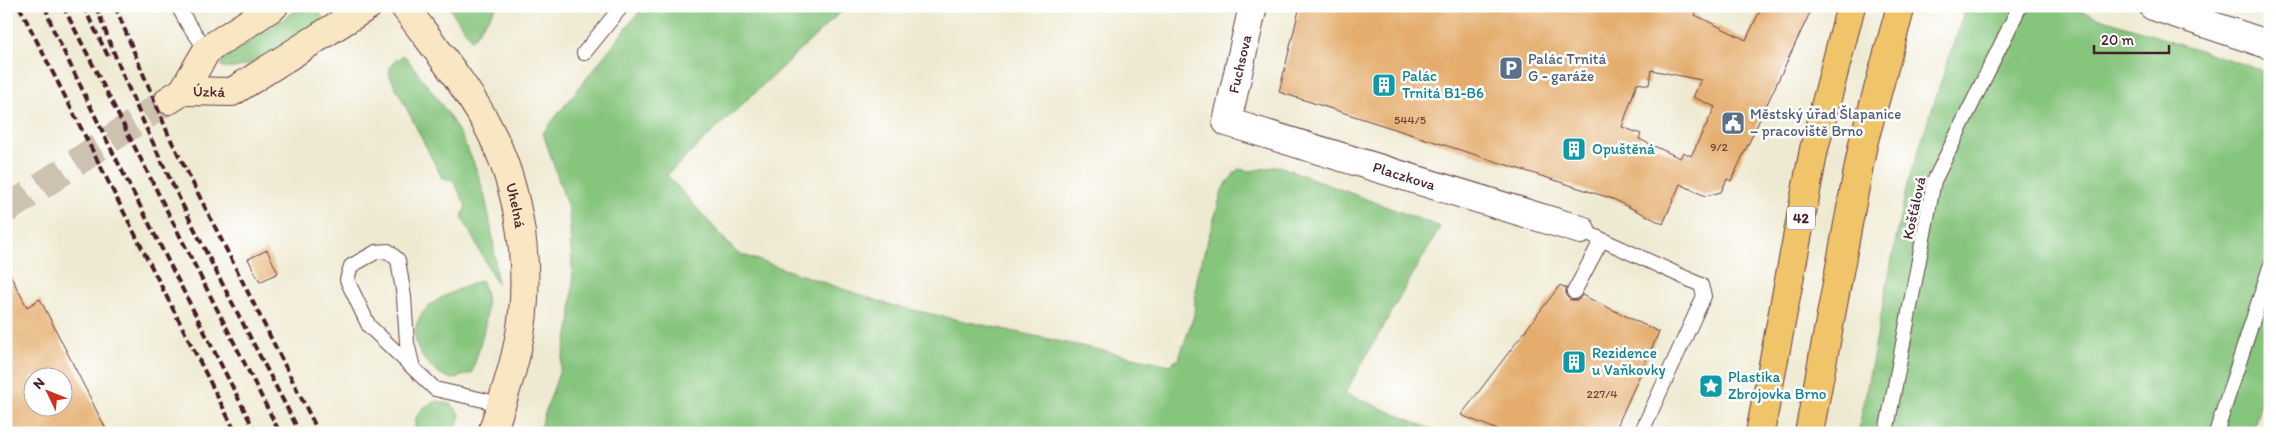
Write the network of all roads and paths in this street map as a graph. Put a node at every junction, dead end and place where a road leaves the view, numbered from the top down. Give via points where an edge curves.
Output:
1 (178, 6) edge
2 (274, 6) edge
3 (368, 6) edge
4 (404, 6) edge
5 (622, 6) edge
6 (1253, 6) edge
7 (1851, 6) edge
8 (1902, 6) edge
9 (2020, 6) edge
10 (2153, 6) edge
11 (2270, 45) edge
12 (207, 50) junction
13 (584, 53) dead end
14 (1227, 122) joint
15 (1591, 235) junction
16 (2270, 267) edge
17 (1574, 292) dead end
18 (413, 368) junction
19 (501, 404) junction
20 (492, 433) edge
21 (1641, 433) edge
22 (1760, 433) edge
23 (1809, 433) edge
24 (1886, 433) edge
25 (2216, 433) edge

1 - 12 lane
2 - 12 main road, Úzká
3 - 12 main road, Úzká via 232,92 175,96
4 - 19 main road, Uhelná via 473,100 497,148 514,198 522,245 524,291 517,349
5 - 13 lane
6 - 14 street, Fuchsova
7 - 22 main road, 42 via 1814,149
8 - 23 main road via 1863,144
9 - 24 lane, Košťálová via 1934,181
10 - 11 street
14 - 15 street, Placzkova
15 - 17 lane
15 - 21 lane via 1701,285 1704,291
16 - 25 lane
18 - 18 lane via 407,344 398,260 388,251 376,252 351,266 347,280 369,326
18 - 19 lane via 435,389
19 - 20 main road, Uhelná

